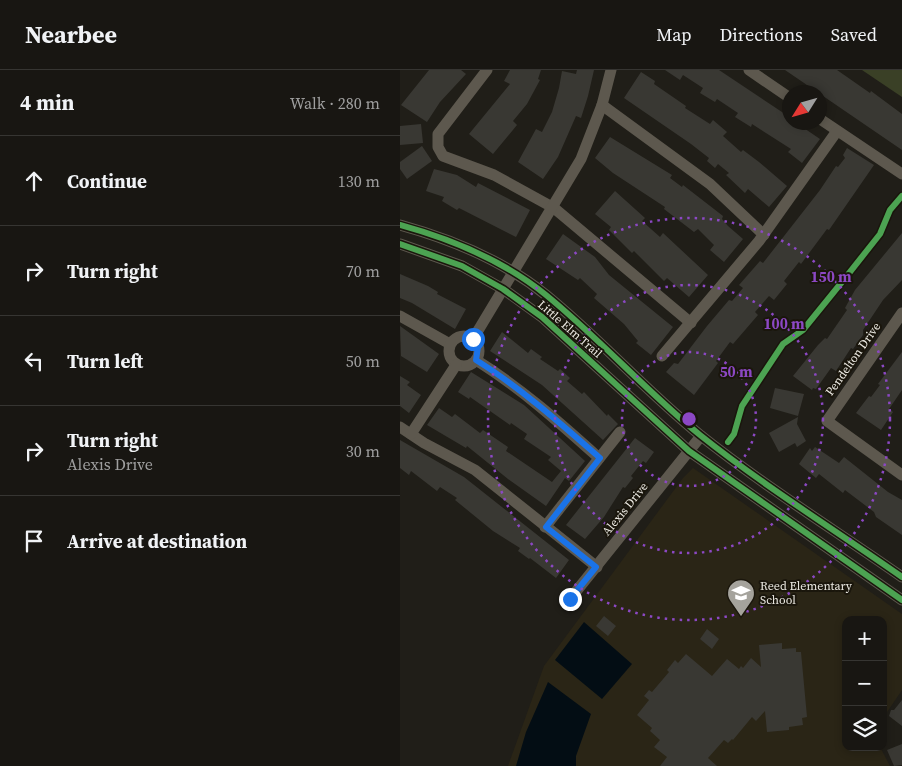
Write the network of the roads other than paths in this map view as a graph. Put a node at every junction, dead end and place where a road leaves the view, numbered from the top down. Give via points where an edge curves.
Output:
1 (487, 70) edge
2 (611, 70) edge
3 (749, 70) edge
4 (782, 93) edge
5 (602, 105) junction
6 (827, 124) edge
7 (837, 131) junction
8 (902, 174) edge
9 (554, 208) junction
10 (400, 224) edge
11 (764, 235) junction
12 (400, 244) edge
13 (514, 273) junction
14 (503, 289) junction
15 (902, 313) edge
16 (400, 316) edge
17 (691, 323) junction
18 (473, 339) junction
19 (450, 344) junction
20 (662, 356) dead end
21 (476, 360) junction
22 (456, 365) junction
23 (400, 427) edge
24 (620, 432) dead end
25 (411, 434) junction
26 (701, 436) junction
27 (689, 451) junction
28 (600, 458) junction
29 (902, 475) edge
30 (546, 527) junction
31 (596, 567) junction
32 (902, 577) edge
33 (570, 599) dead end
34 (902, 600) edge

1 - 9 street via 438,134 438,146 443,156 494,175
2 - 5 street
3 - 4 street
5 - 9 street via 581,159
5 - 11 street via 710,184
6 - 7 street
7 - 8 street
7 - 11 street
9 - 13 street
9 - 17 street
10 - 13 street, Little Elm Trail via 469,248
11 - 17 street
12 - 14 street, Little Elm Trail via 462,266
13 - 14 street
13 - 26 street, Little Elm Trail via 552,300
14 - 18 street
14 - 27 street, Little Elm Trail via 542,317
15 - 29 street, Pendelton Drive via 826,421
16 - 19 street
17 - 20 street
18 - 19 street via 463,336
18 - 21 street via 478,347
19 - 22 street via 450,358
21 - 22 street via 469,366
21 - 28 street via 504,377
22 - 25 street
23 - 25 street
24 - 28 street
25 - 30 street via 475,470
26 - 27 street, Alexis Drive
26 - 32 street, Little Elm Trail
27 - 31 street, Alexis Drive
27 - 34 street, Little Elm Trail
28 - 30 street
30 - 31 street
31 - 33 street, Alexis Drive

